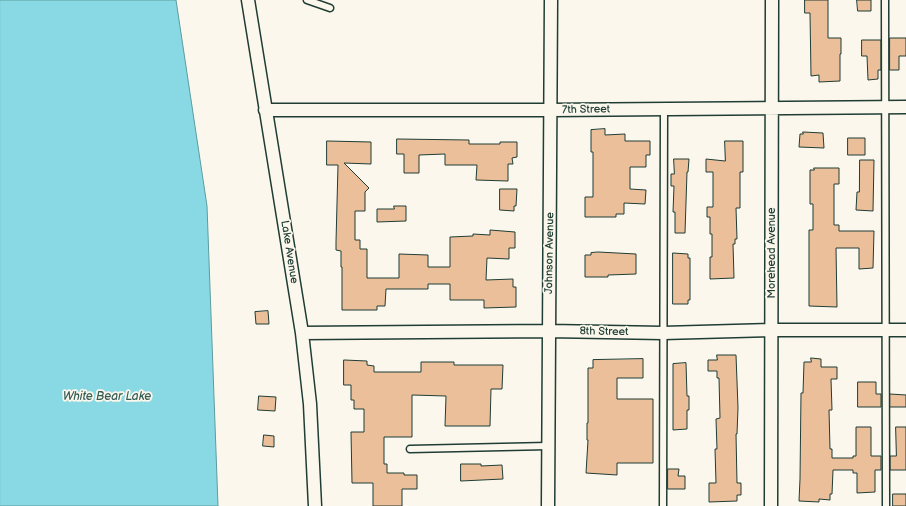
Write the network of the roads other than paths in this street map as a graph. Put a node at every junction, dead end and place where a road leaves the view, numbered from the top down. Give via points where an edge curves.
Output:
1 (248, 0) edge
2 (308, 0) edge
3 (551, 0) edge
4 (772, 0) edge
5 (885, 0) edge
6 (330, 8) dead end
7 (885, 107) junction
8 (906, 107) edge
9 (772, 108) junction
10 (664, 109) junction
11 (265, 110) junction
12 (551, 110) junction
13 (771, 330) junction
14 (885, 330) junction
15 (906, 330) edge
16 (549, 331) junction
17 (663, 332) junction
18 (302, 333) junction
19 (548, 446) junction
20 (410, 448) dead end
21 (315, 506) edge
22 (548, 506) edge
23 (663, 506) edge
24 (771, 506) edge
25 (886, 506) edge

1 - 11 street, Lake Avenue
2 - 6 lane
3 - 12 street, Johnson Avenue
4 - 9 street, Morehead Avenue
5 - 7 lane
7 - 8 street, 7th Street
7 - 9 street, 7th Street
7 - 14 lane
9 - 10 street, 7th Street
9 - 13 street, Morehead Avenue
10 - 12 street, 7th Street
10 - 17 lane
11 - 12 street, 7th Street
11 - 18 street, Lake Avenue
12 - 16 street, Johnson Avenue
13 - 14 street, 8th Street
13 - 17 street, 8th Street
13 - 24 street, Morehead Avenue
14 - 15 street, 8th Street
14 - 25 lane
16 - 17 street, 8th Street
16 - 18 street, 8th Street
16 - 19 street, Johnson Avenue
17 - 23 lane
18 - 21 street, Lake Avenue via 310,404
19 - 20 lane
19 - 22 street, Johnson Avenue

